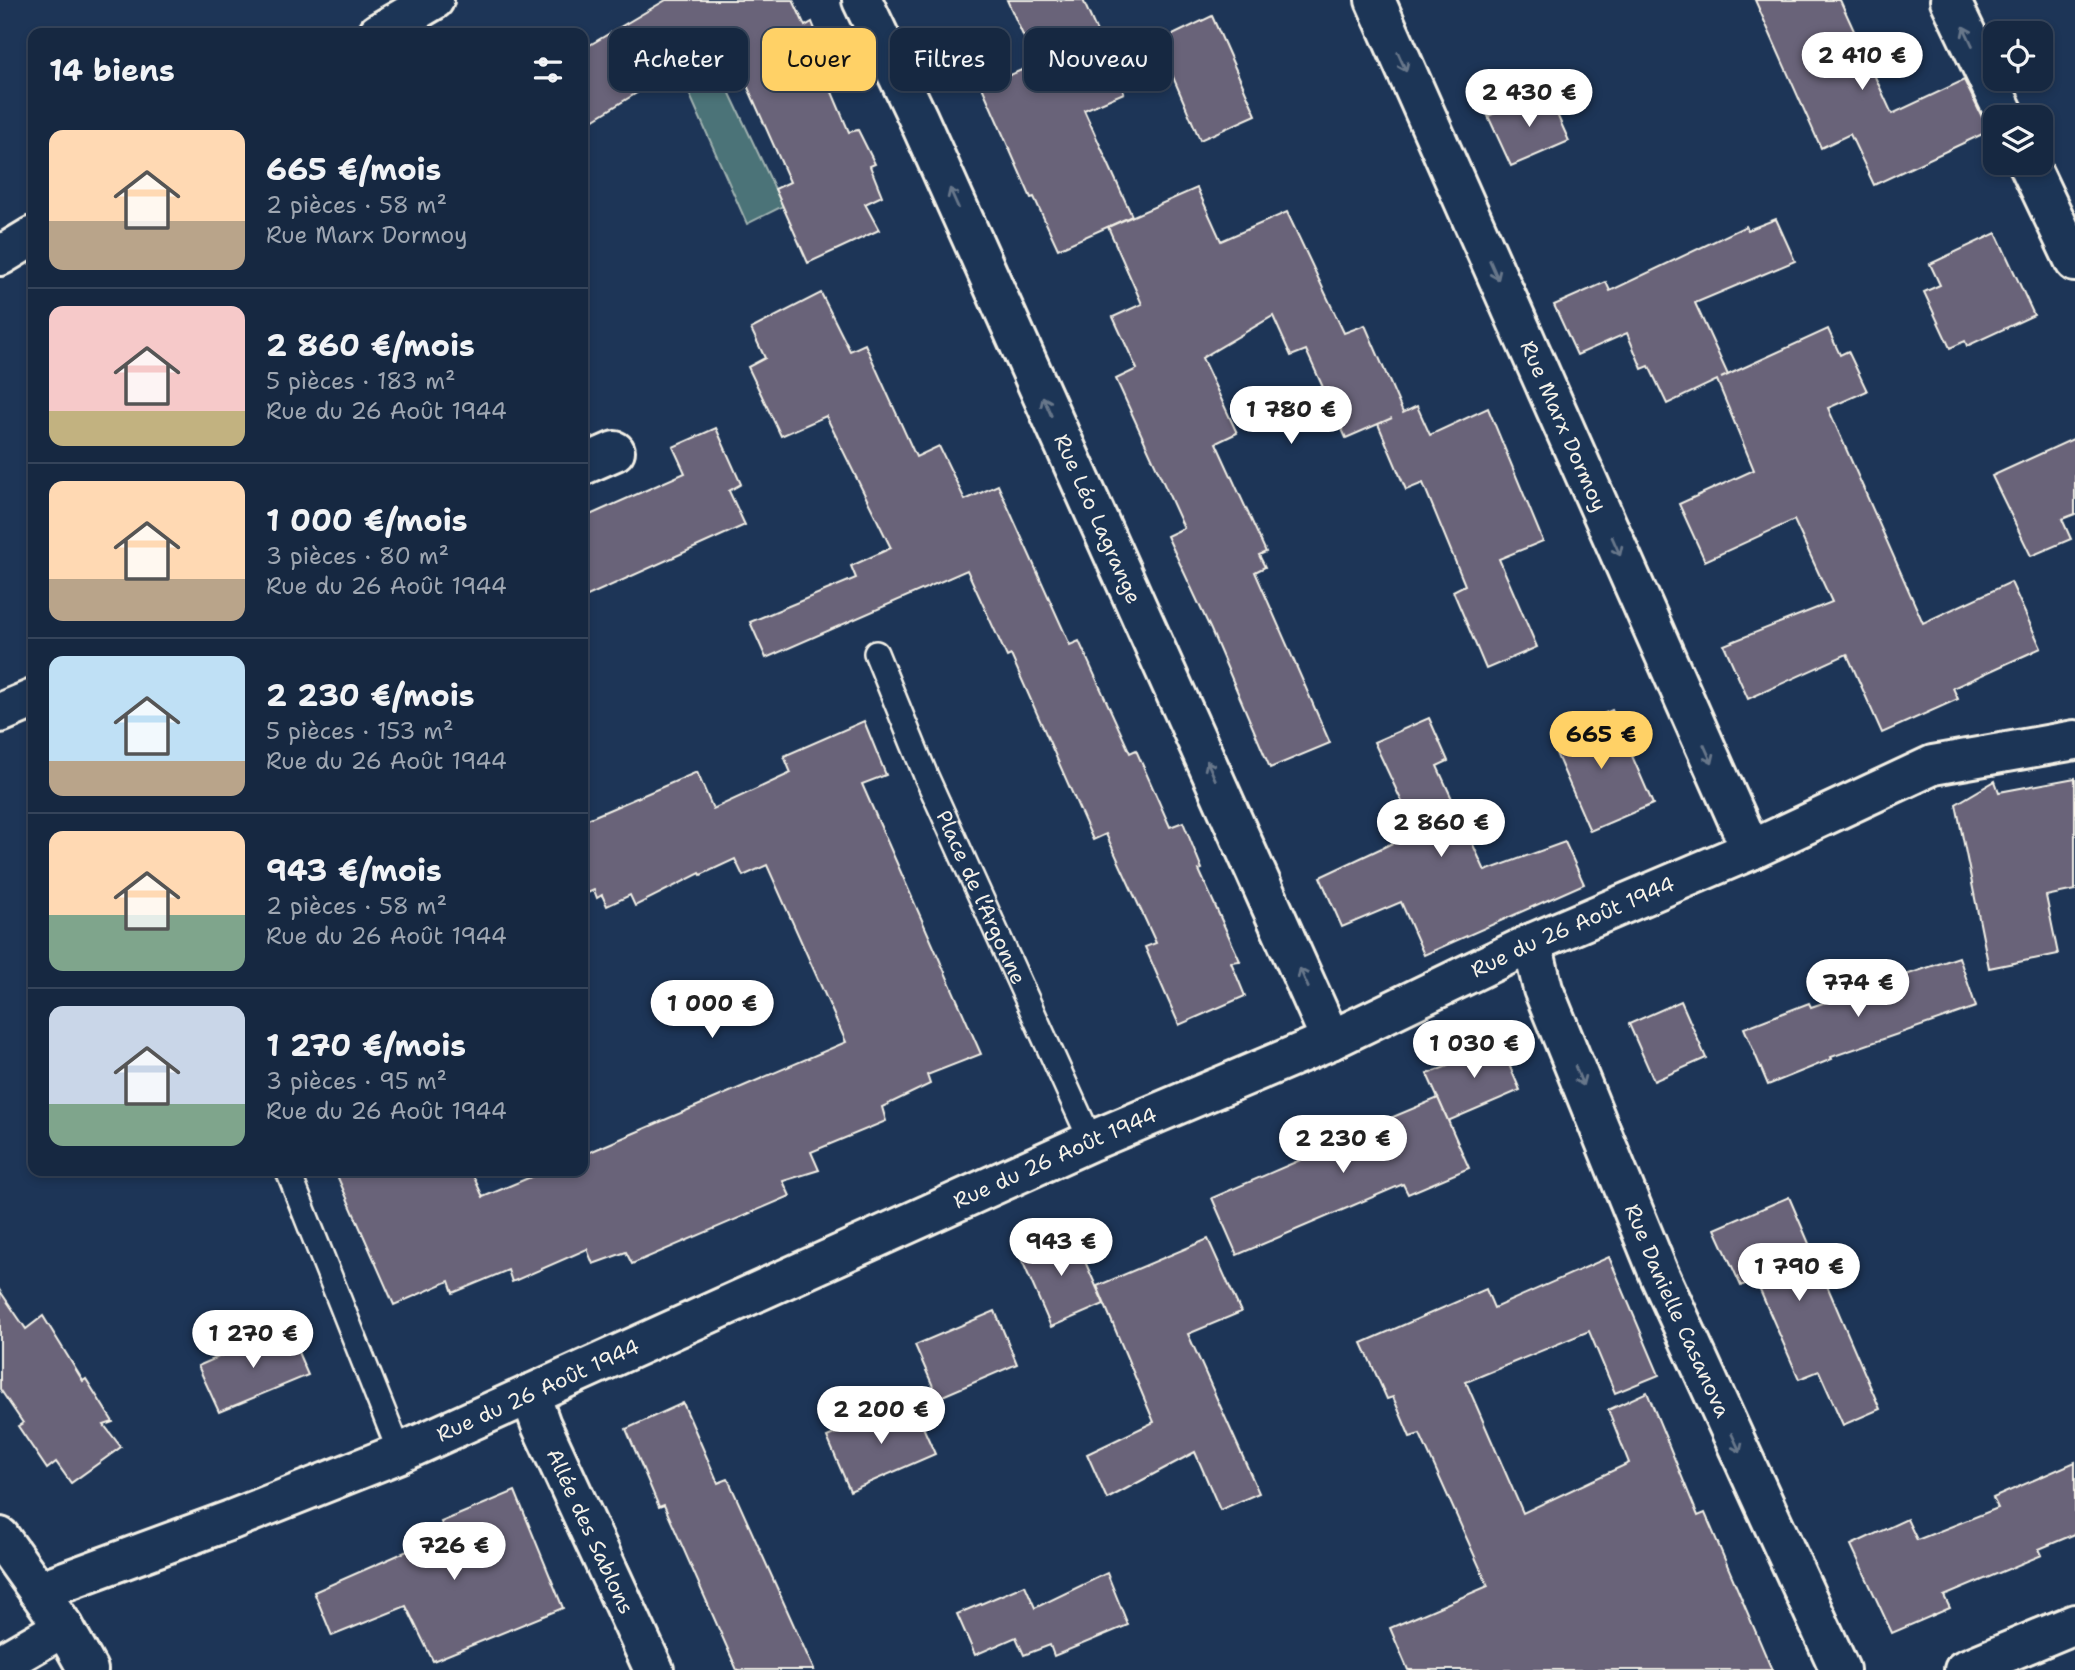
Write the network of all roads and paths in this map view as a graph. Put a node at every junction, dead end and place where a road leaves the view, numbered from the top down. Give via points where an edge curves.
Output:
1 (434, 0) edge
2 (862, 0) edge
3 (1375, 0) edge
4 (1950, 0) edge
5 (386, 28) edge
6 (2000, 105) edge
7 (2034, 175) edge
8 (28, 239) edge
9 (0, 256) edge
10 (2075, 262) edge
11 (876, 653) dead end
12 (28, 701) edge
13 (0, 713) edge
14 (2075, 740) edge
15 (1751, 850) junction
16 (1532, 943) junction
17 (1331, 1040) junction
18 (1091, 1141) junction
19 (290, 1176) edge
20 (530, 1394) junction
21 (400, 1453) junction
22 (0, 1537) edge
23 (38, 1591) junction
24 (2075, 1624) edge
25 (64, 1627) junction
26 (0, 1664) edge
27 (88, 1670) edge
28 (654, 1670) edge
29 (1840, 1670) edge
30 (1964, 1670) edge

1 - 5 street
17 -> 2 street, Rue Léo Lagrange
3 -> 15 street, Rue Marx Dormoy
6 -> 4 street
7 - 10 street
8 - 9 street
11 - 18 lane, Place de l’Argonne via 926,776
12 - 13 street
14 - 15 street, Rue du 26 Août 1944 via 1933,765
15 - 16 street, Rue du 26 Août 1944
16 - 17 street, Rue du 26 Août 1944
16 -> 29 street, Rue Danielle Casanova via 1543,989 1659,1274
17 - 18 street, Rue du 26 Août 1944
18 - 20 street, Rue du 26 Août 1944
19 - 21 lane
20 - 21 street, Rue du 26 Août 1944
20 - 28 street, Allée des Sablons
21 - 23 street, Rue du 26 Août 1944
22 - 23 street
23 - 25 street
24 - 30 street
25 - 26 street
25 - 27 street

